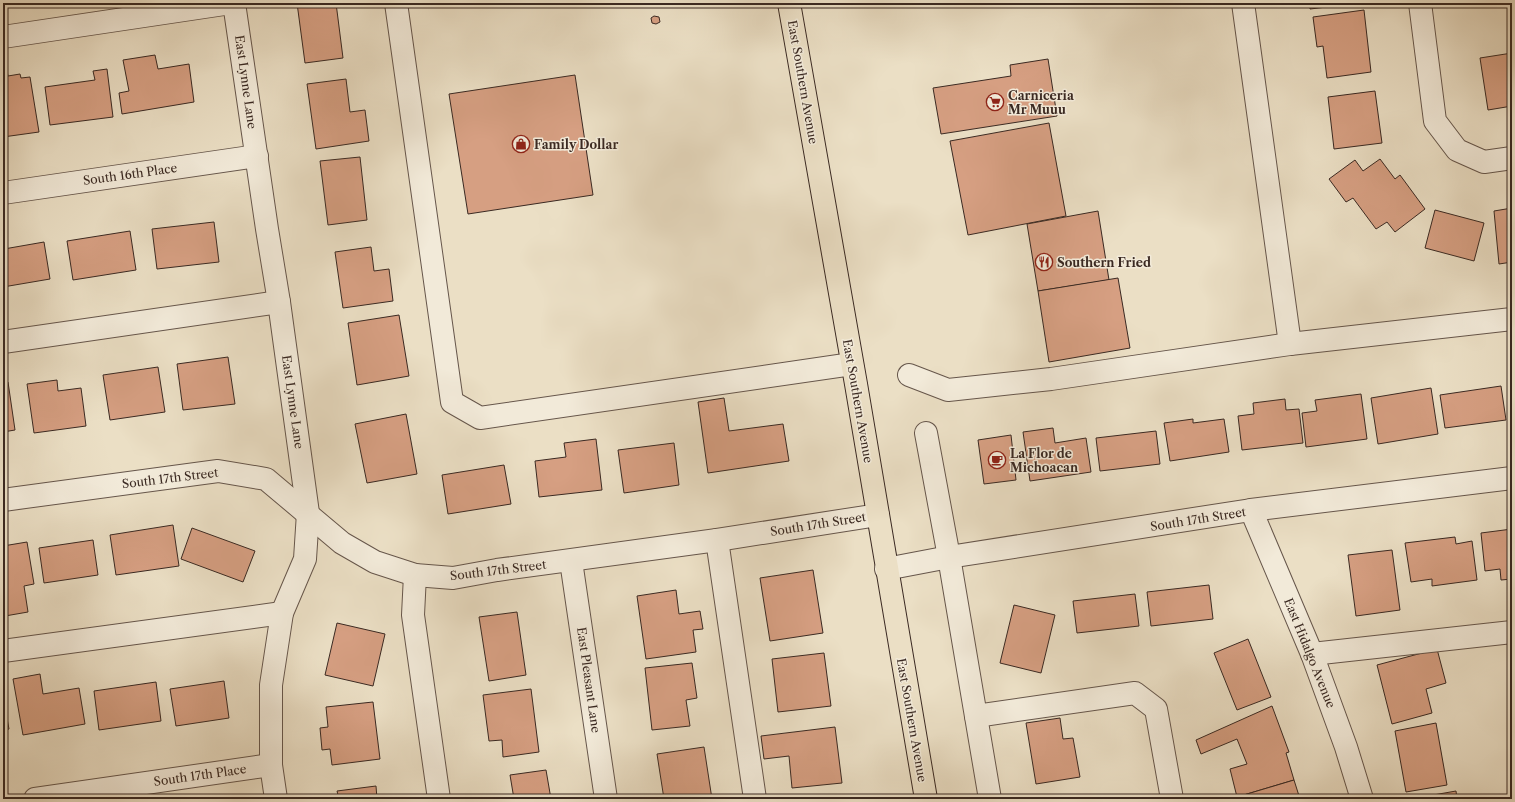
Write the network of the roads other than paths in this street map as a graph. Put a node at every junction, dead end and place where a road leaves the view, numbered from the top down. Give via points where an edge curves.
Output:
1 (231, 3) edge
2 (234, 3) edge
3 (396, 3) edge
4 (789, 3) edge
5 (1243, 3) edge
6 (1420, 3) edge
7 (3, 37) edge
8 (257, 156) junction
9 (1512, 158) edge
10 (3, 192) edge
11 (279, 302) junction
12 (1512, 319) edge
13 (3, 342) edge
14 (1290, 344) junction
15 (852, 364) junction
16 (909, 375) dead end
17 (926, 433) dead end
18 (1512, 478) edge
19 (3, 500) edge
20 (1251, 510) junction
21 (308, 513) junction
22 (878, 515) junction
23 (717, 540) junction
24 (949, 558) junction
25 (571, 561) junction
26 (886, 570) junction
27 (415, 575) junction
28 (282, 613) junction
29 (1512, 632) edge
30 (3, 652) edge
31 (1312, 654) junction
32 (976, 716) junction
33 (270, 765) junction
34 (102, 794) edge
35 (35, 799) edge
36 (276, 799) edge
37 (438, 799) edge
38 (606, 799) edge
39 (755, 799) edge
40 (926, 799) edge
41 (990, 799) edge
42 (1172, 799) edge
43 (1362, 799) edge

1 - 7 street
2 - 8 street, East Lynne Lane
3 - 15 street via 452,402 480,418
4 - 15 main road, East Southern Avenue
5 - 14 street
6 - 9 street via 1435,121 1457,150 1484,162
8 - 10 street, South 16th Place
8 - 11 street, East Lynne Lane
11 - 13 street
11 - 21 street, East Lynne Lane
12 - 14 street
14 - 16 street via 1051,379 948,390
15 - 22 main road, East Southern Avenue
17 - 24 street
18 - 20 street, South 17th Street
19 - 21 street, South 17th Street via 218,471 266,478
20 - 24 street, South 17th Street
20 - 31 street, East Hidalgo Avenue
21 - 27 street, South 17th Street via 342,543 375,562
21 - 28 street, East Lynne Lane via 305,559
22 - 23 street, South 17th Street
22 - 26 main road, East Southern Avenue
23 - 25 street, South 17th Street
23 - 39 street
24 - 26 street, South 17th Street
24 - 32 street
25 - 27 street, South 17th Street via 453,578
25 - 38 street, East Pleasant Lane
26 - 40 main road, East Southern Avenue
27 - 37 street via 413,615
28 - 30 street
28 - 33 street, East Lynne Lane via 271,685
29 - 31 street
31 - 43 street, East Hidalgo Avenue
32 - 41 street
32 - 42 street via 1135,693 1156,709
33 - 34 street, South 17th Place
33 - 36 street, East Lynne Lane
34 - 35 street, South 17th Place

